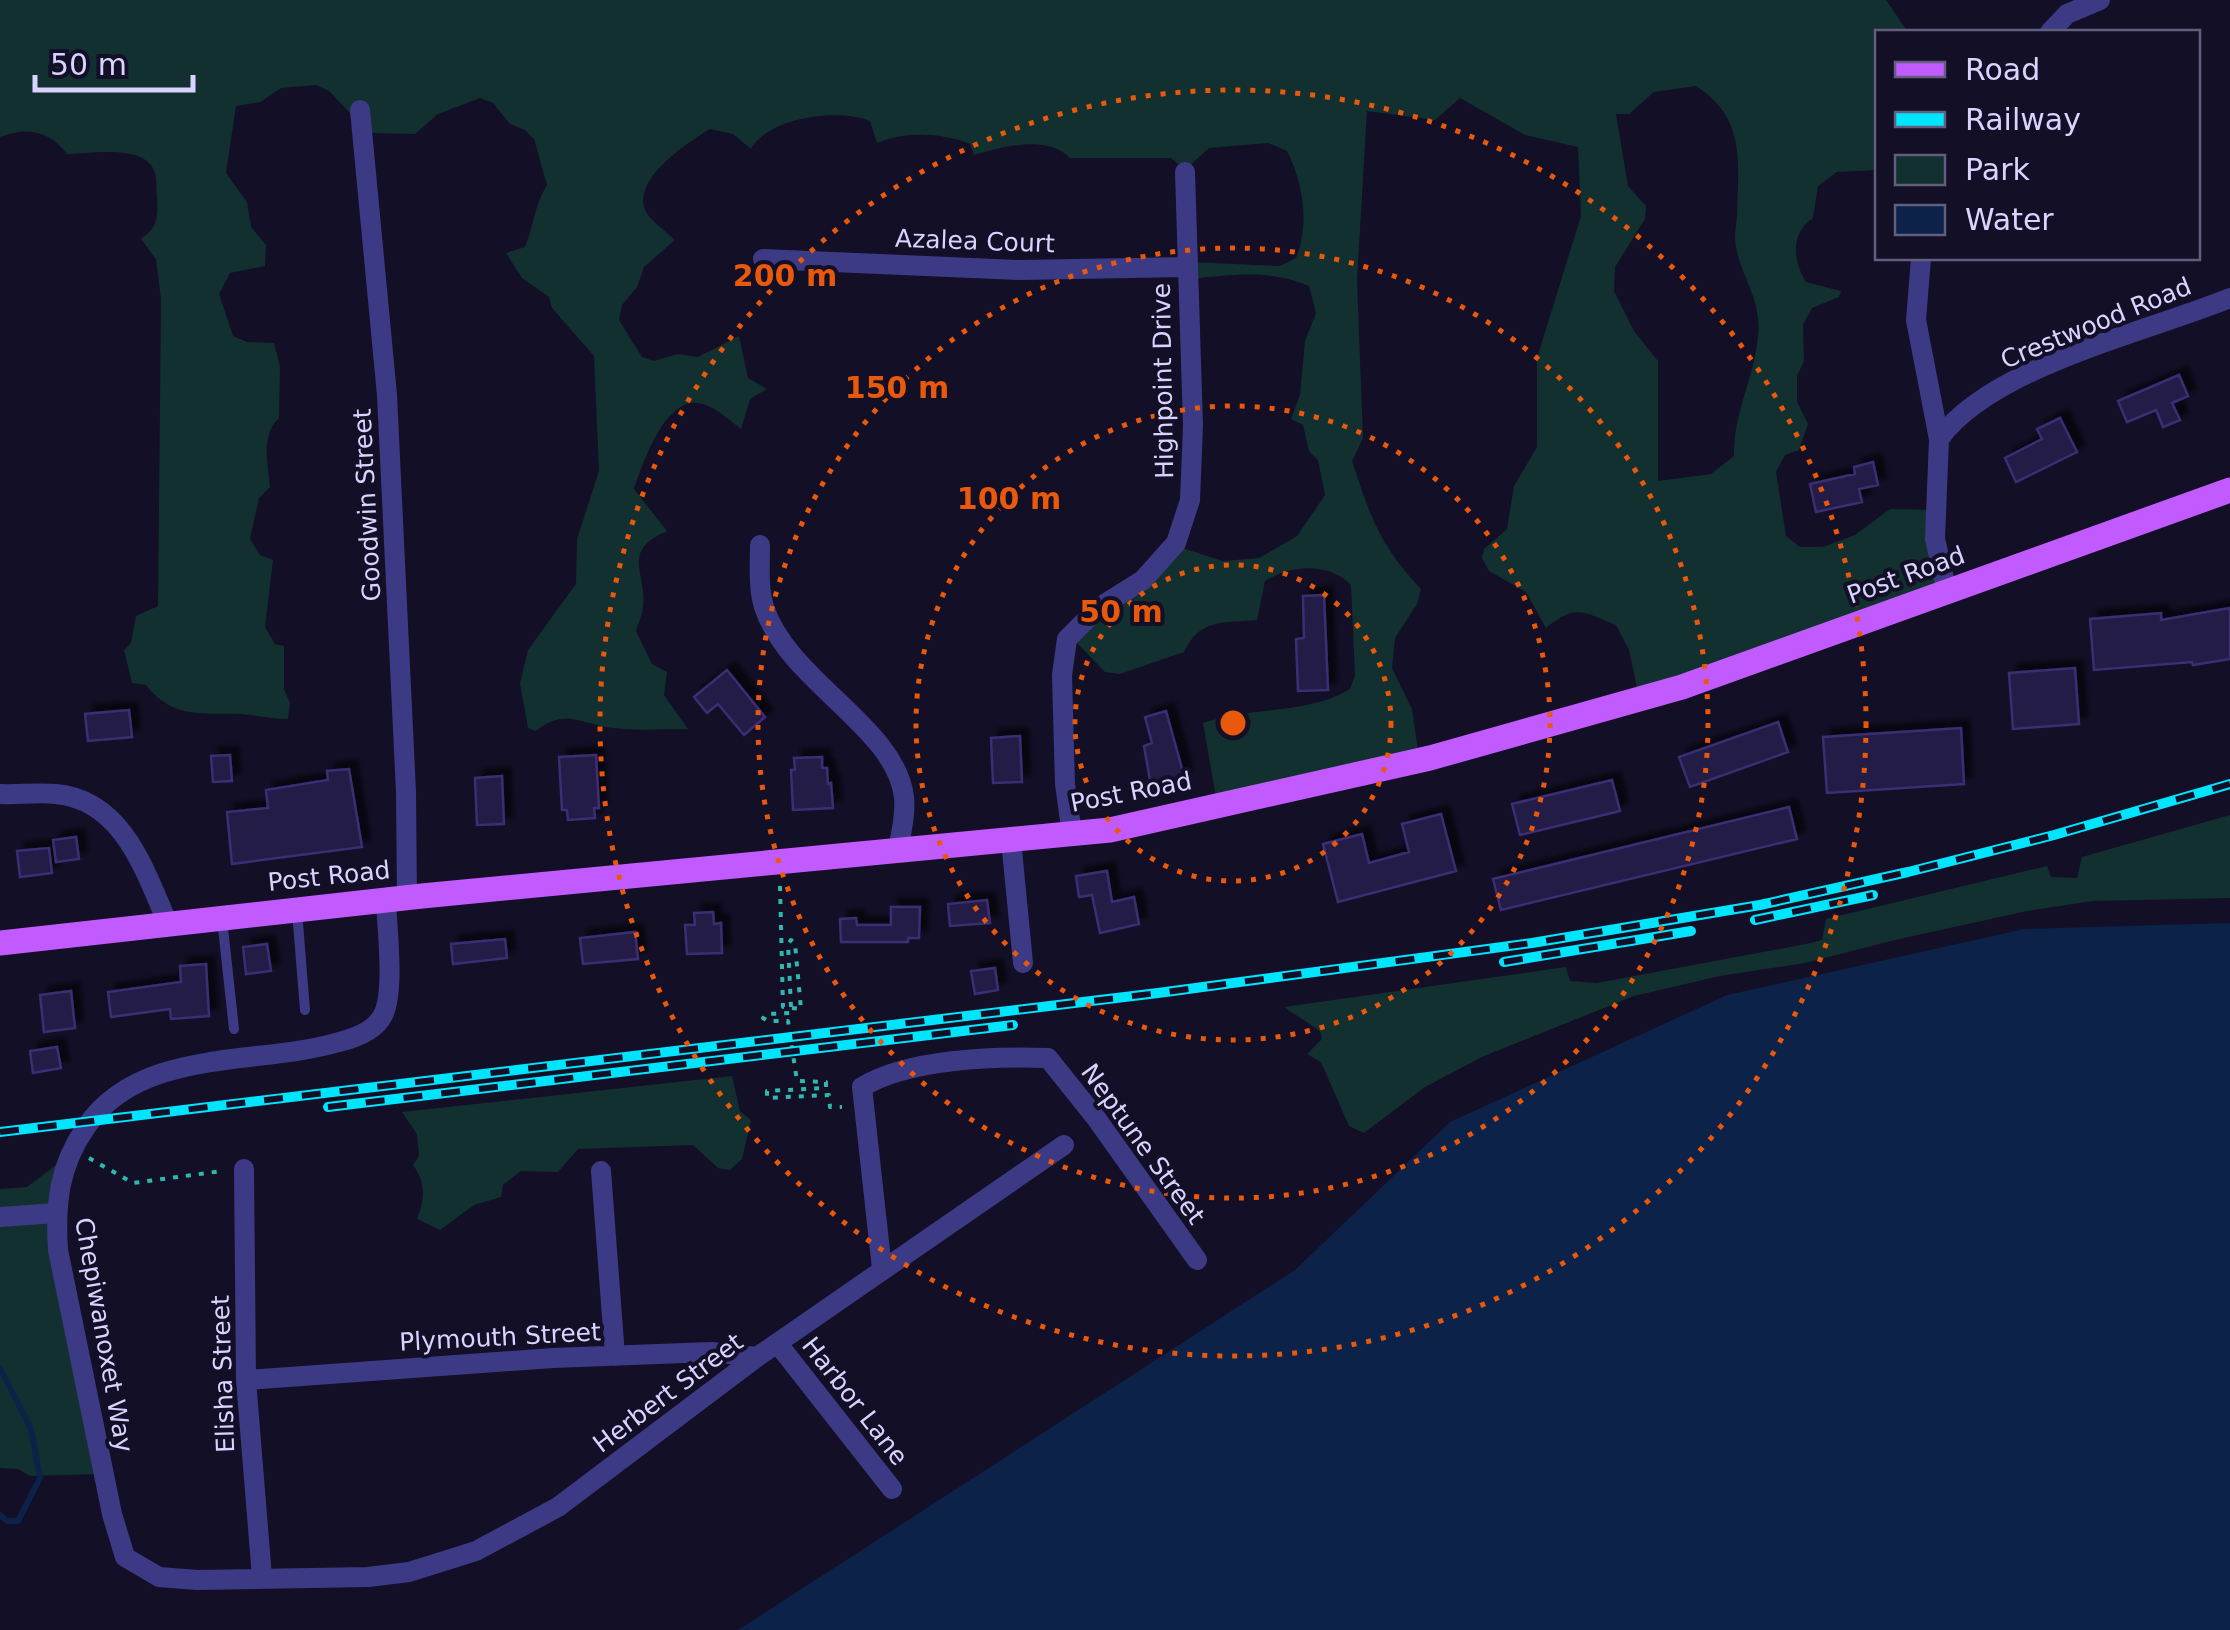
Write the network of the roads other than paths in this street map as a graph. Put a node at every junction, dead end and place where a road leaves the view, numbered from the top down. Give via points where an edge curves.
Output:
1 (2100, 0) edge
2 (2052, 30) edge
3 (360, 110) dead end
4 (1185, 172) dead end
5 (763, 259) dead end
6 (1921, 260) edge
7 (1186, 267) junction
8 (2230, 298) edge
9 (1939, 439) junction
10 (2230, 490) edge
11 (760, 545) dead end
12 (1947, 592) junction
13 (0, 794) edge
14 (1072, 834) junction
15 (1011, 840) junction
16 (898, 850) junction
17 (396, 899) junction
18 (297, 910) junction
19 (222, 918) junction
20 (168, 924) junction
21 (0, 943) edge
22 (1023, 963) dead end
23 (306, 1010) dead end
24 (234, 1029) dead end
25 (1064, 1144) dead end
26 (244, 1168) road end
27 (601, 1171) dead end
28 (56, 1213) junction
29 (0, 1217) edge
30 (1197, 1260) dead end
31 (882, 1269) junction
32 (778, 1344) junction
33 (616, 1356) junction
34 (757, 1357) junction
35 (246, 1380) junction
36 (892, 1489) dead end
37 (262, 1577) junction

1 - 2 street via 2067,14
3 - 17 street, Goodwin Street via 386,396 406,792
4 - 7 street, Highpoint Drive
5 - 7 street, Azalea Court via 1020,270
6 - 9 street via 1916,320
7 - 14 street, Highpoint Drive via 1190,500 1176,542 1143,580 1098,608 1066,639 1065,784
8 - 9 street, Crestwood Road via 2004,386 1955,416
9 - 12 street via 1936,539
10 - 12 main road, Post Road
11 - 16 street via 760,585 775,629 898,774 904,796
12 - 14 main road, Post Road via 1600,711 1430,758
13 - 20 street via 58,794 96,805 120,826
14 - 15 main road, Post Road
15 - 16 main road, Post Road
15 - 22 street
16 - 17 main road, Post Road
17 - 18 main road, Post Road
17 - 28 street, Chepiwanoxet Way via 383,1015 362,1036 152,1076 98,1109 72,1148
18 - 19 main road, Post Road
18 - 23 lane
19 - 20 main road, Post Road
19 - 24 lane
20 - 21 main road, Post Road
25 - 31 street, Herbert Street
26 - 35 street, Elisha Street
27 - 33 street
28 - 29 street
28 - 37 street, Chepiwanoxet Way via 58,1250 125,1557 159,1576
30 - 31 street, Neptune Street via 1048,1058 1007,1057 879,1077 862,1088
31 - 32 street, Herbert Street
32 - 34 street, Herbert Street
32 - 36 street, Harbor Lane
33 - 34 street, Plymouth Street
33 - 35 street, Plymouth Street
34 - 37 street, Herbert Street via 558,1507 476,1551 368,1577
35 - 37 street, Elisha Street

